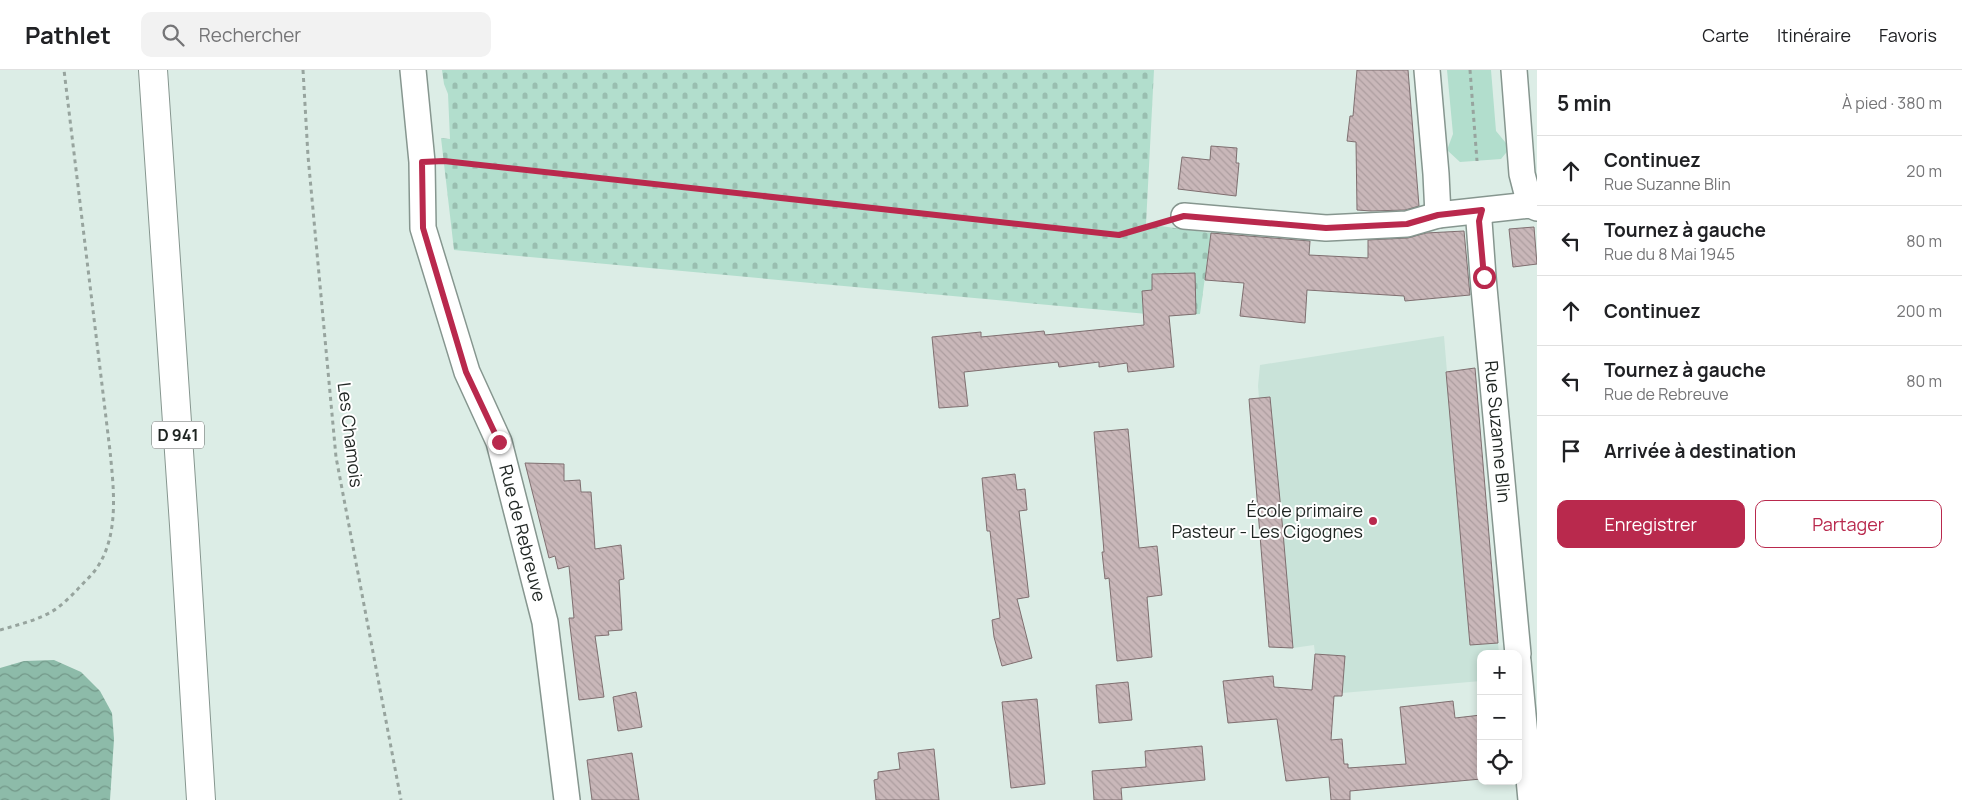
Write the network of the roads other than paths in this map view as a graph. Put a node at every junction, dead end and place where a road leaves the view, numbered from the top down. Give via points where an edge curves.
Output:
1 (153, 70) edge
2 (414, 70) edge
3 (1427, 70) edge
4 (1514, 70) edge
5 (1534, 206) edge
6 (1482, 210) junction
7 (1438, 215) junction
8 (1184, 216) road end
9 (1518, 650) edge
10 (1521, 695) edge
11 (201, 800) edge
12 (567, 800) edge
13 (1531, 800) edge

1 - 11 main road, D 941
2 - 12 street, Rue de Rebreuve via 422,162 423,228 466,372 499,442 545,622
3 - 7 street
4 - 5 street via 1522,174
5 - 6 street
6 - 7 street
6 - 9 street, Rue Suzanne Blin via 1479,221
7 - 8 street via 1407,224 1326,228
10 - 13 street

